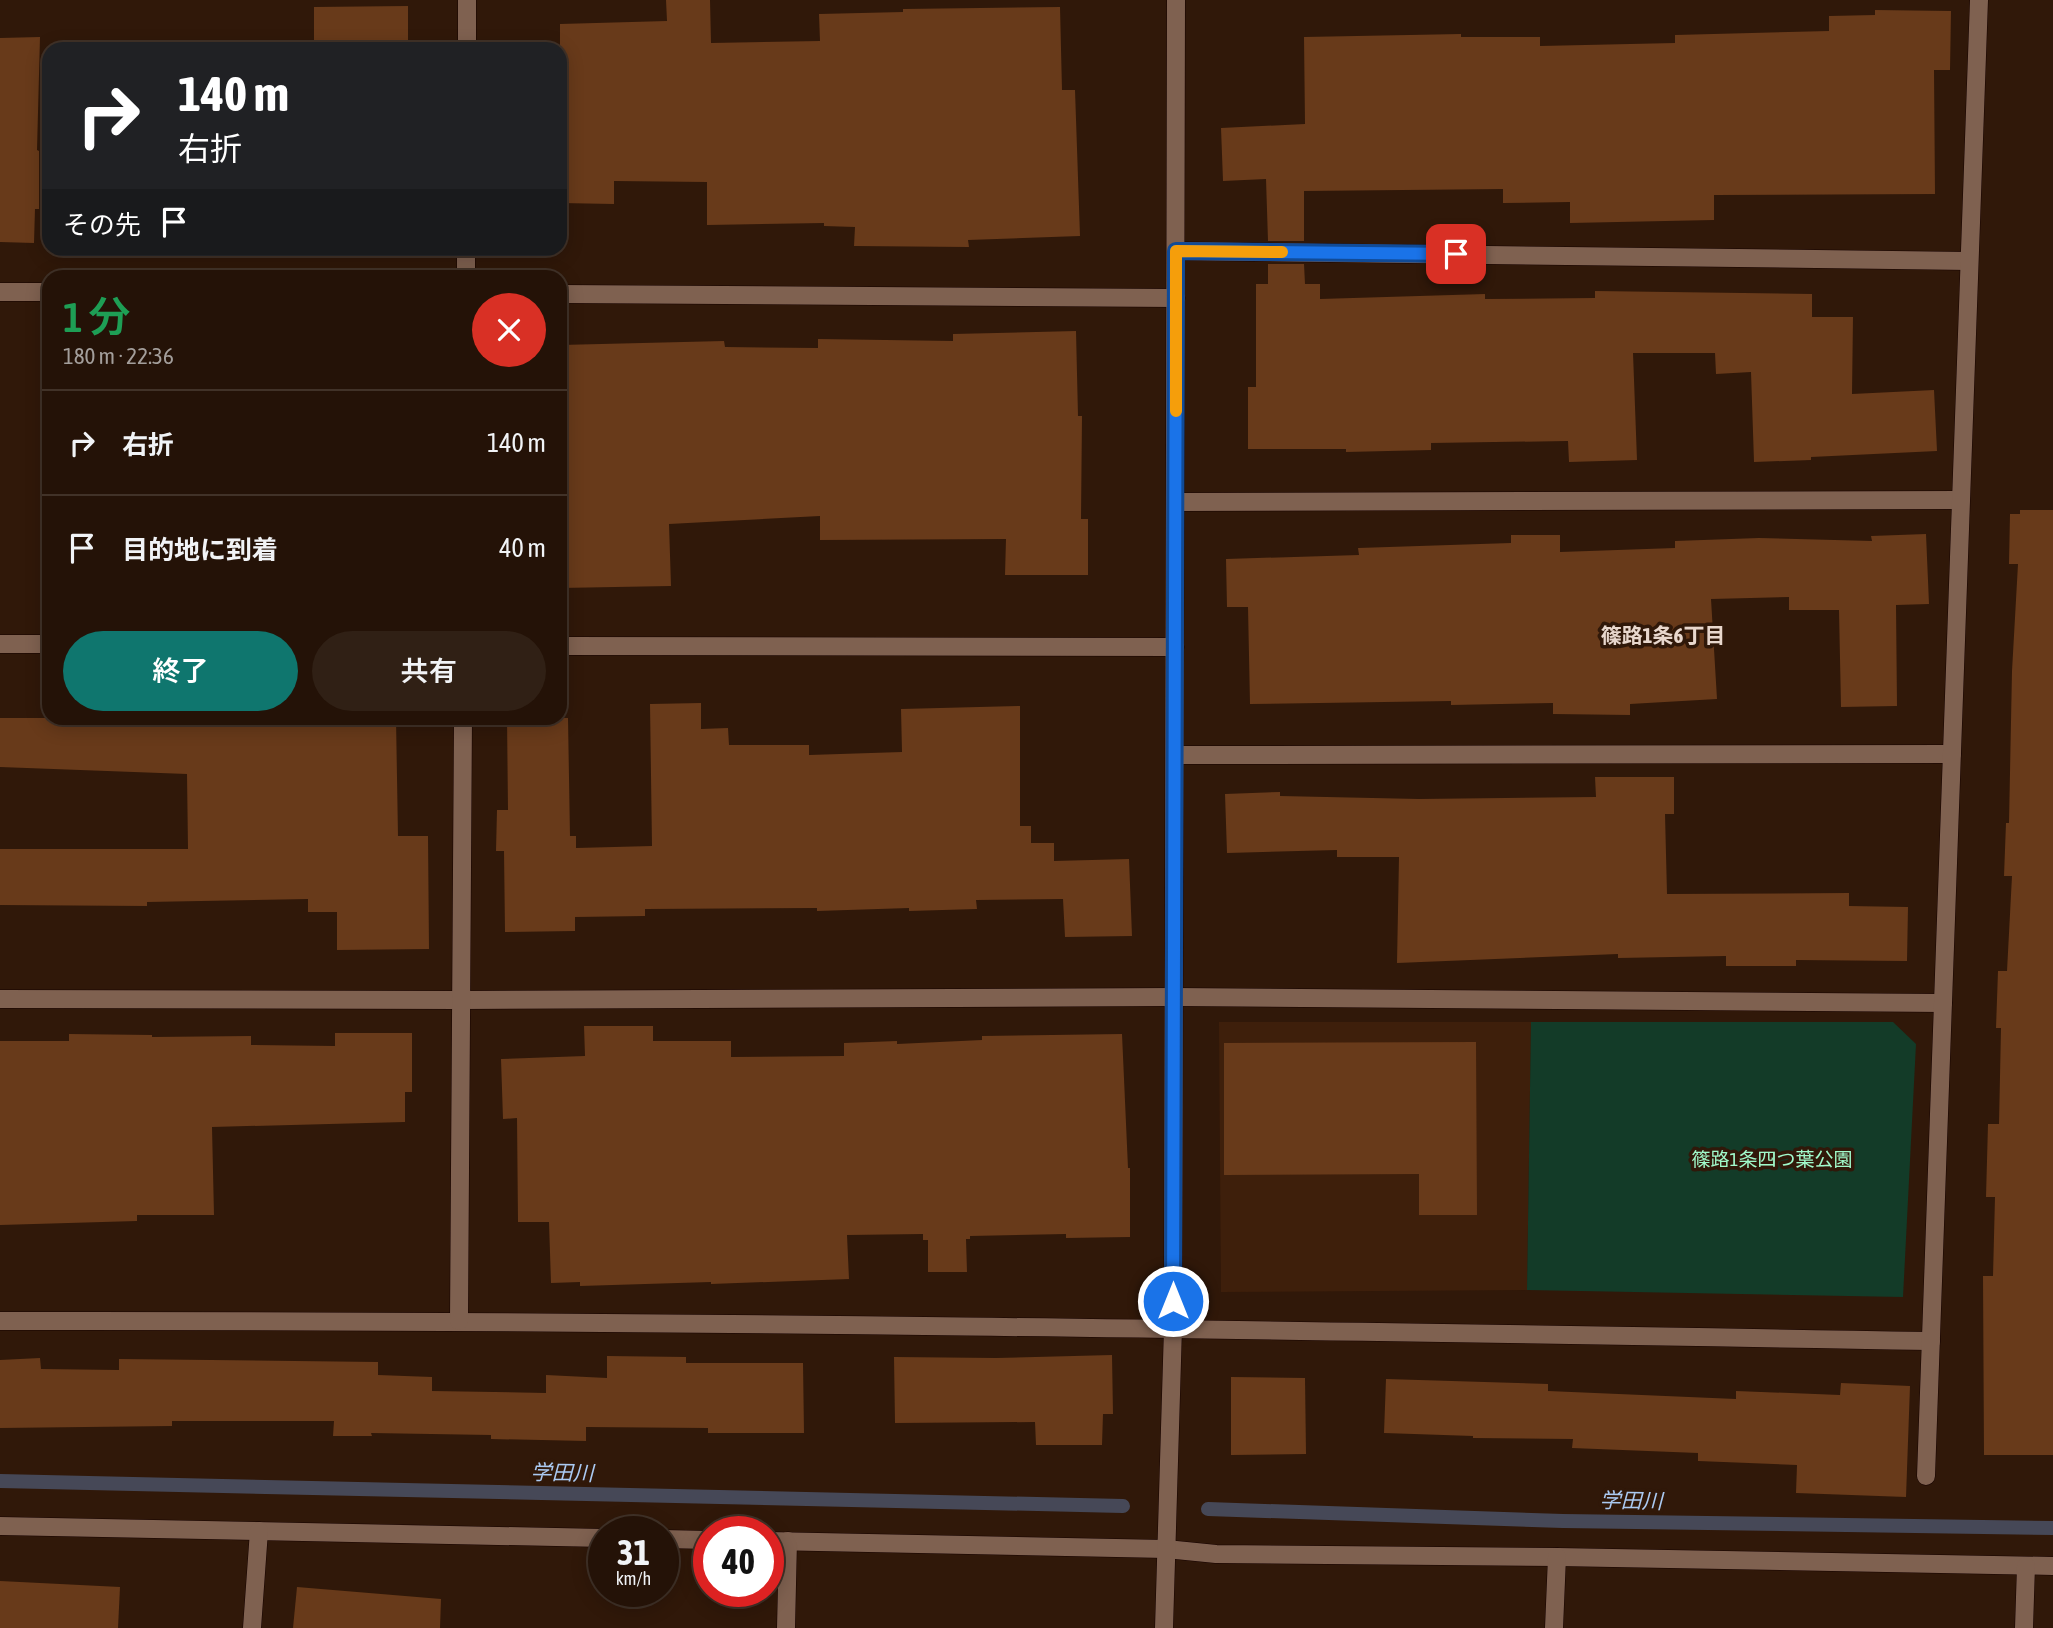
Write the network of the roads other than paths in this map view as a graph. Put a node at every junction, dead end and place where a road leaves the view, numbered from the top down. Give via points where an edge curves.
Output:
1 (467, 0) edge
2 (1176, 0) edge
3 (1979, 0) edge
4 (467, 42) edge
5 (1176, 251) junction
6 (1969, 261) junction
7 (0, 292) edge
8 (42, 292) edge
9 (567, 294) edge
10 (1176, 298) junction
11 (1960, 500) junction
12 (1175, 502) junction
13 (0, 644) edge
14 (42, 644) edge
15 (567, 646) edge
16 (1175, 647) junction
17 (463, 725) edge
18 (1952, 754) junction
19 (1175, 755) junction
20 (1175, 997) junction
21 (0, 999) edge
22 (461, 1000) junction
23 (1943, 1003) junction
24 (0, 1321) edge
25 (459, 1321) junction
26 (1173, 1328) junction
27 (1931, 1341) junction
28 (1926, 1476) dead end
29 (0, 1526) edge
30 (259, 1531) junction
31 (588, 1538) edge
32 (784, 1541) edge
33 (788, 1541) junction
34 (1166, 1549) junction
35 (1557, 1557) junction
36 (2026, 1566) junction
37 (2053, 1566) edge
38 (253, 1628) edge
39 (786, 1628) edge
40 (1164, 1628) edge
41 (1554, 1628) edge
42 (2024, 1628) edge

1 - 4 street
2 - 5 street
3 - 6 street
5 - 6 street
5 - 10 street
6 - 11 street
7 - 8 street
9 - 10 street
10 - 12 street
11 - 12 street
11 - 18 street
12 - 16 street
13 - 14 street
15 - 16 street
16 - 19 street
17 - 22 street
18 - 19 street
18 - 23 street
19 - 20 street
20 - 22 street
20 - 23 street
20 - 26 street
21 - 22 street
22 - 25 street
23 - 27 street
24 - 25 street
25 - 26 street
26 - 27 street
26 - 34 street
27 - 28 street
29 - 30 street
30 - 31 street
30 - 38 street
32 - 33 street
33 - 34 street
33 - 39 street
34 - 35 street via 1216,1554
34 - 40 street
35 - 36 street
35 - 41 street
36 - 37 street
36 - 42 street

